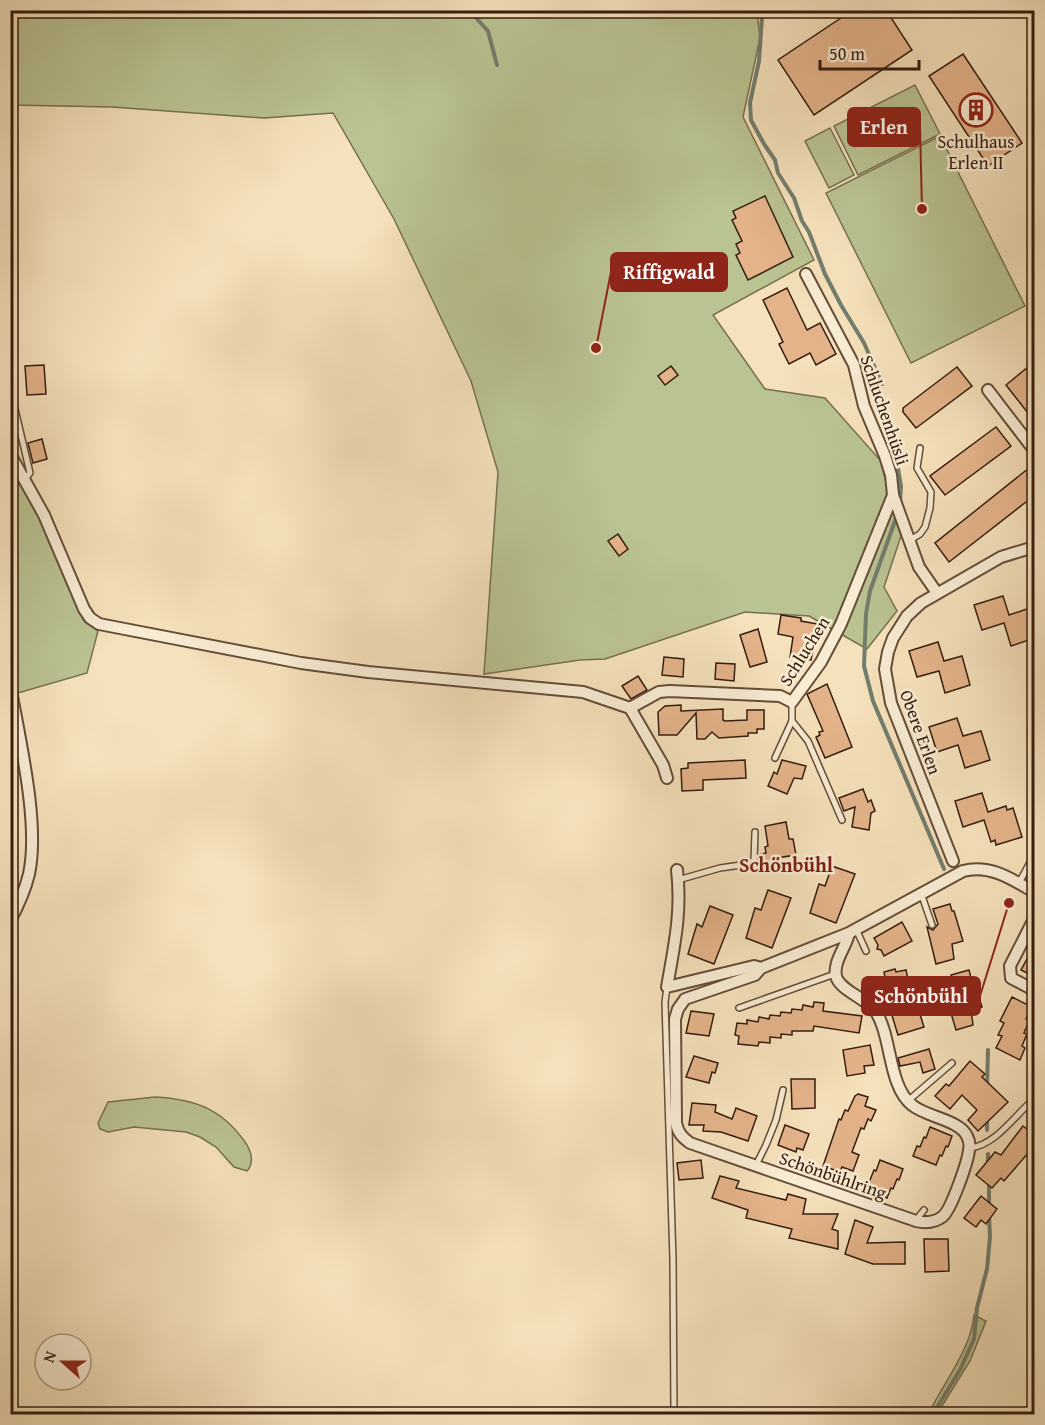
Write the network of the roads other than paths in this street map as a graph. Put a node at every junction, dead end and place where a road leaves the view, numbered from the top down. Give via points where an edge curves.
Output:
1 (806, 274) dead end
2 (10, 388) edge
3 (988, 390) dead end
4 (920, 448) dead end
5 (1035, 450) edge
6 (10, 454) edge
7 (25, 479) junction
8 (893, 495) junction
9 (910, 540) junction
10 (1035, 548) edge
11 (938, 593) junction
12 (10, 685) edge
13 (792, 702) junction
14 (630, 708) junction
15 (792, 721) junction
16 (775, 758) dead end
17 (667, 778) dead end
18 (842, 819) dead end
19 (755, 832) dead end
20 (1035, 855) edge
21 (954, 861) dead end
22 (678, 875) joint
23 (1019, 884) junction
24 (1035, 892) edge
25 (921, 893) junction
26 (1035, 919) edge
27 (10, 921) edge
28 (932, 924) dead end
29 (853, 931) junction
30 (866, 951) dead end
31 (760, 968) junction
32 (835, 974) junction
33 (667, 987) junction
34 (1035, 990) edge
35 (739, 1008) dead end
36 (952, 1063) dead end
37 (783, 1090) dead end
38 (1035, 1099) edge
39 (907, 1101) junction
40 (970, 1148) junction
41 (756, 1165) junction
42 (924, 1210) dead end
43 (916, 1221) junction
44 (674, 1414) edge

1 - 8 street, Schluchenhüsli via 854,365 864,406 891,475
2 - 7 lane via 30,472
3 - 5 street
4 - 9 lane via 917,468 931,492 930,508 925,527
6 - 7 street
7 - 14 street via 84,609 99,624 301,663 583,692
8 - 9 street, Schluchenhüsli
8 - 13 street, Schluchen via 841,624 821,662
9 - 11 street, Schluchenhüsli via 919,567
10 - 11 street, Obere Erlen via 1001,557
11 - 21 street, Obere Erlen via 907,616 893,638 885,669 891,704
12 - 27 street via 31,828 25,889
13 - 14 street, Schluchen via 780,696 669,691 659,692
13 - 15 lane
14 - 17 street
15 - 16 lane
15 - 18 lane via 808,741
19 - 22 lane via 754,860 748,864
20 - 23 lane
22 - 33 street via 680,902
23 - 24 street, Schönbühlring
23 - 25 street, Schönbühlring via 995,871 974,868
25 - 28 lane
25 - 29 street, Schönbühlring
26 - 34 street via 1009,972 1011,978
29 - 30 lane
29 - 31 street, Schönbühlring
29 - 32 street
31 - 33 street via 754,966
31 - 41 street, Schönbühlring via 755,975 685,999 675,1025 678,1133 690,1143
32 - 35 lane
32 - 39 street via 845,988 875,1010
33 - 44 lane
36 - 39 lane
37 - 41 lane via 776,1120
38 - 40 lane via 990,1141
39 - 40 street via 960,1127
40 - 43 street via 948,1211 936,1220
41 - 43 street, Schönbühlring
42 - 43 lane

